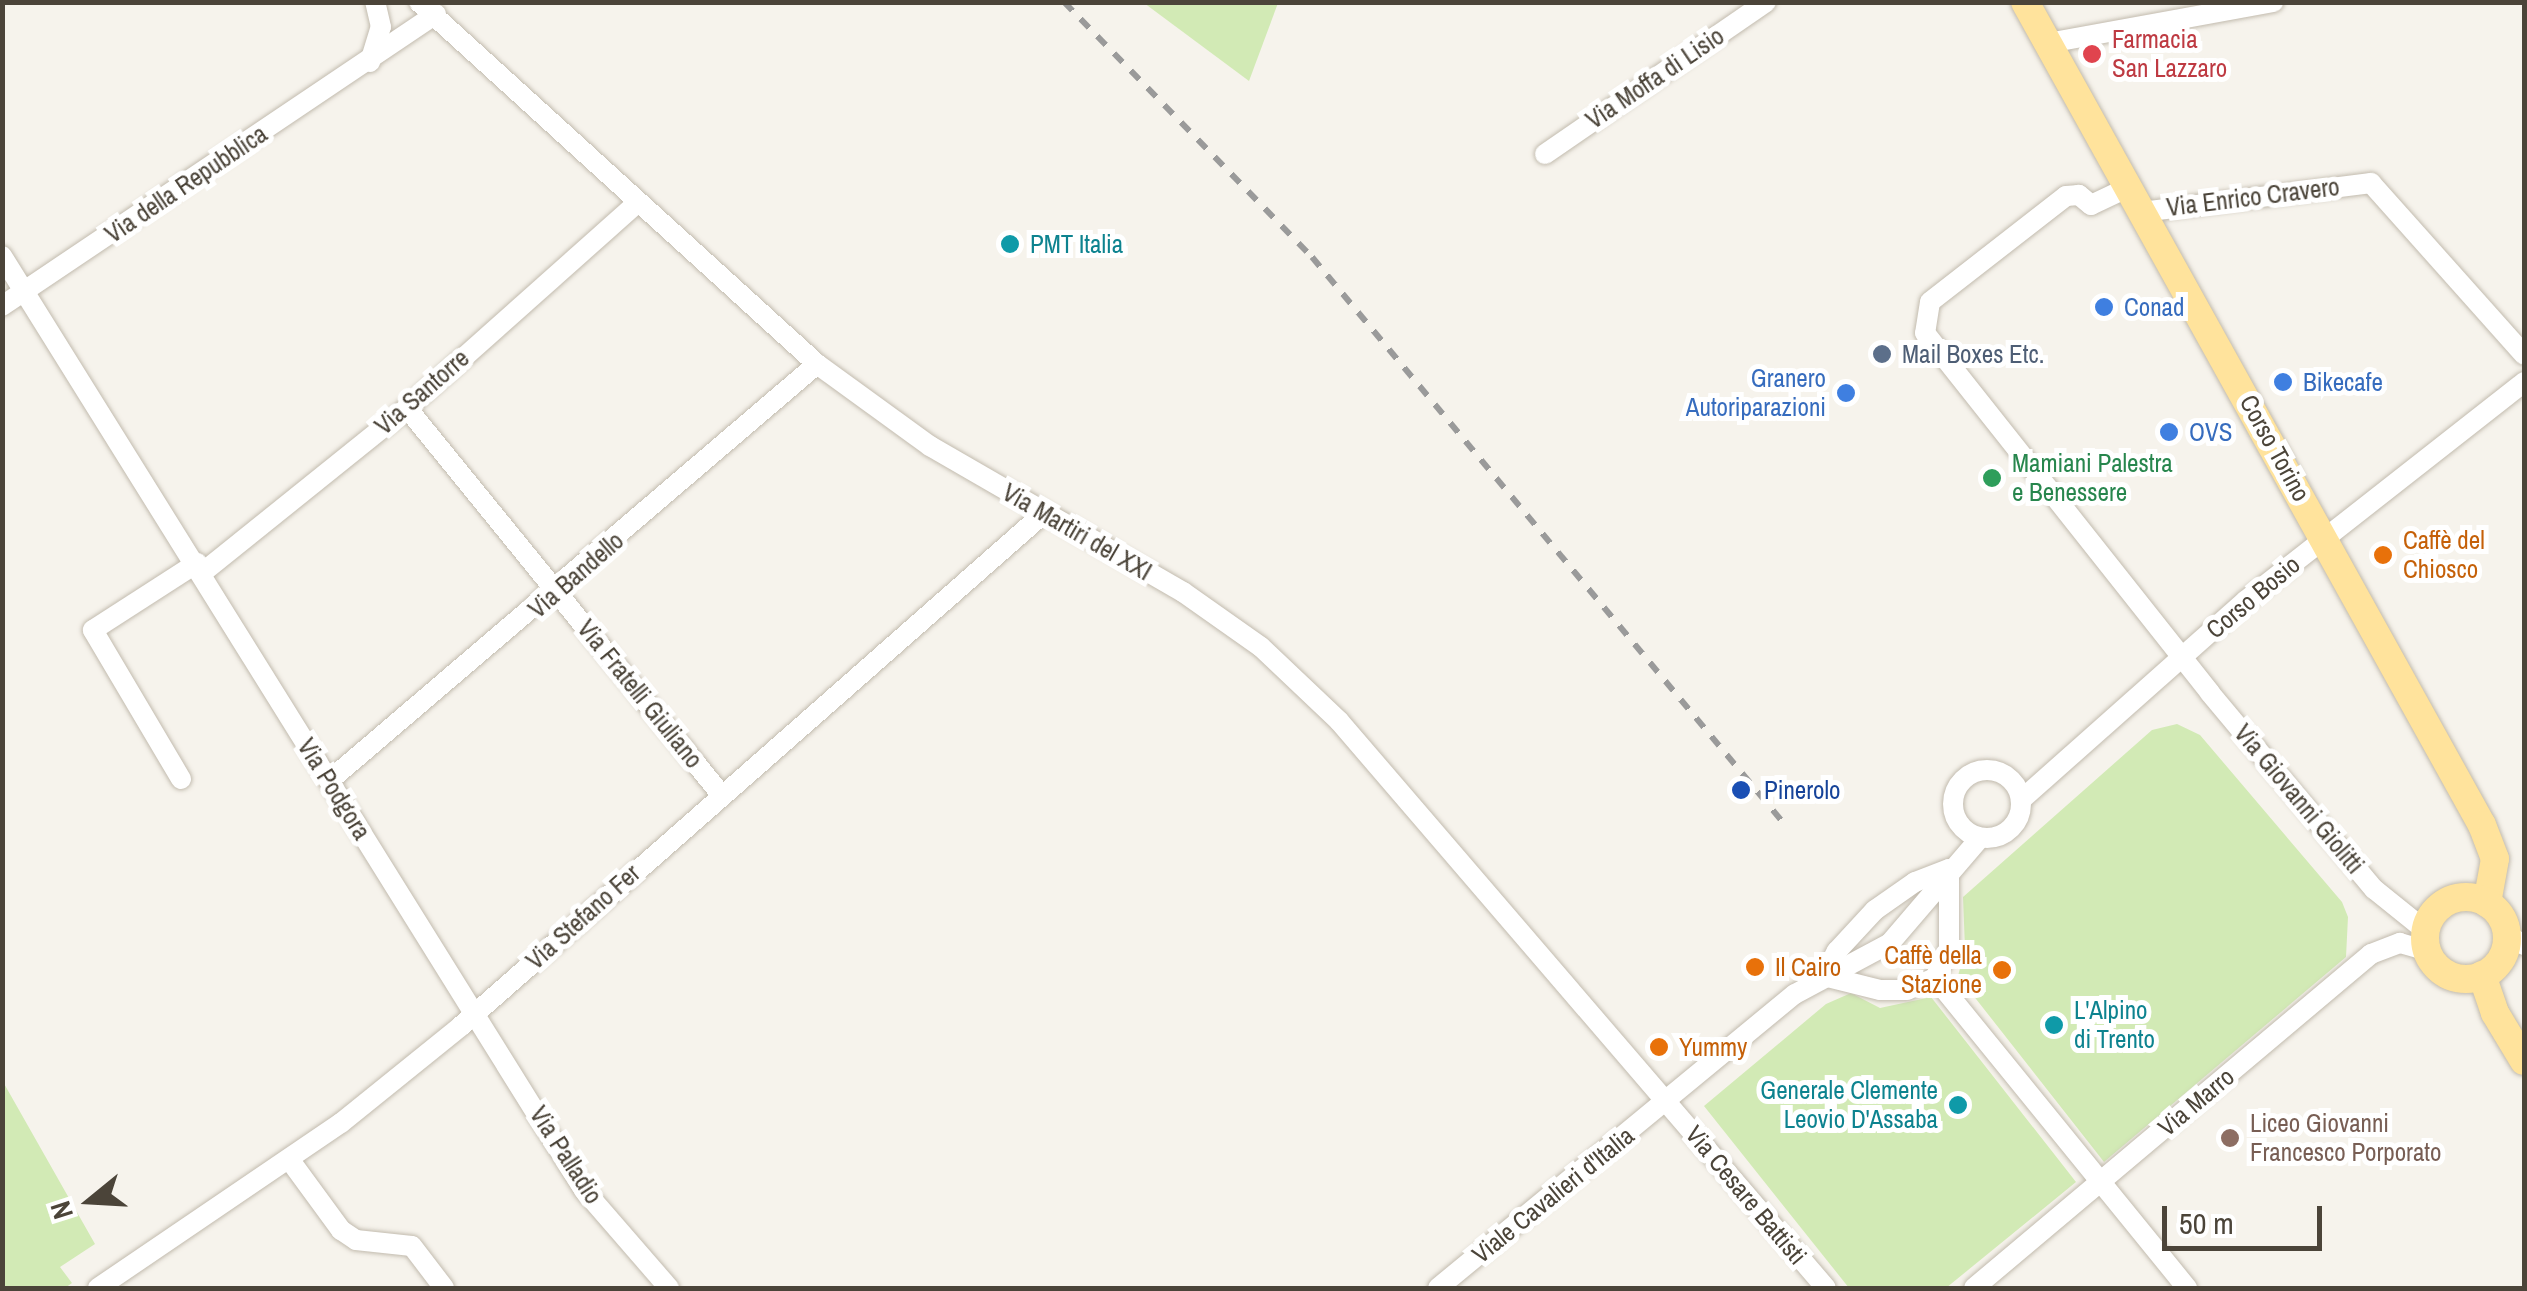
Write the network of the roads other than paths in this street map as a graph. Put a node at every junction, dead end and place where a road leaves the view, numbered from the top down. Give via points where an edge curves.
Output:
1 (375, 2) edge
2 (1766, 2) edge
3 (2025, 2) edge
4 (2273, 2) edge
5 (428, 6) edge
6 (2146, 13) edge
7 (2048, 43) junction
8 (370, 62) junction
9 (1544, 154) dead end
10 (2136, 200) junction
11 (636, 204) junction
12 (2, 256) edge
13 (25, 292) junction
14 (2, 306) edge
15 (2524, 356) edge
16 (817, 364) junction
17 (2524, 382) edge
18 (407, 408) junction
19 (1043, 514) junction
20 (2326, 538) junction
21 (200, 568) junction
22 (557, 592) junction
23 (2182, 657) junction
24 (181, 779) dead end
25 (330, 780) junction
26 (721, 795) junction
27 (2021, 800) junction
28 (1980, 838) junction
29 (1949, 869) junction
30 (2487, 903) junction
31 (2516, 940) edge
32 (2427, 941) junction
33 (2482, 975) junction
34 (1824, 976) junction
35 (1935, 978) junction
36 (476, 1012) junction
37 (2524, 1061) edge
38 (1667, 1100) junction
39 (289, 1159) junction
40 (2100, 1183) junction
41 (98, 1288) edge
42 (444, 1288) edge
43 (669, 1288) edge
44 (1438, 1288) edge
45 (1826, 1288) edge
46 (1974, 1288) edge
47 (2187, 1288) edge

1 - 8 street via 381,27
2 - 9 street, Via Moffa di Lisio
3 - 7 main road, Corso Torino
4 - 6 street
5 - 8 street, Via della Repubblica
5 - 11 street, Via Martiri del XXI
6 - 7 street
7 - 10 main road, Corso Torino
8 - 13 street, Via della Repubblica
10 - 15 street, Via Enrico Cravero via 2371,183
10 - 20 main road, Corso Torino
10 - 23 street, Via Giovanni Giolitti via 2091,206 2079,195 2066,196 1930,302 1923,320 1934,348
11 - 16 street, Via Martiri del XXI
11 - 18 street, Via Santorre
12 - 13 street, Via Podgora
13 - 14 street, Via della Repubblica
13 - 21 street, Via Podgora
16 - 19 street, Via Martiri del XXI via 930,446
16 - 22 street, Via Bandello
17 - 20 street, Corso Bosio
18 - 21 street, Via Santorre
18 - 22 street, Via Fratelli Giuliano
19 - 26 street, Via Stefano Fer
19 - 38 street, Via Martiri del XXI via 1182,592 1261,647 1339,721
20 - 23 street, Corso Bosio
20 - 30 main road, Corso Torino via 2482,824 2495,859
21 - 24 street via 92,630
21 - 25 street, Via Podgora
22 - 25 street, Via Bandello
22 - 26 street, Via Fratelli Giuliano
23 - 27 street, Corso Bosio
23 - 32 street, Via Giovanni Giolitti via 2374,889
25 - 36 street, Via Podgora
26 - 36 street, Via Stefano Fer
27 - 28 street via 2011,830
27 - 28 street via 2003,774 1968,776 1953,805 1961,826
28 - 29 street
29 - 34 street via 1890,943
29 - 34 street via 1915,882 1875,910
29 - 35 street via 1949,950
30 - 31 main road
30 - 32 main road via 2449,901
31 - 33 main road
32 - 33 main road via 2456,977
32 - 40 street, Via Marro via 2400,942 2371,954
33 - 37 main road
34 - 35 street via 1880,990 1906,990
34 - 38 street, Viale Cavalieri d'Italia
35 - 40 street
36 - 39 street, Via Stefano Fer
36 - 43 street, Via Palladio via 584,1190
38 - 44 street, Viale Cavalieri d'Italia
38 - 45 street, Via Cesare Battisti
39 - 41 street, Via Stefano Fer
39 - 42 street via 341,1230 356,1240 412,1246
40 - 46 street, Via Marro
40 - 47 street

